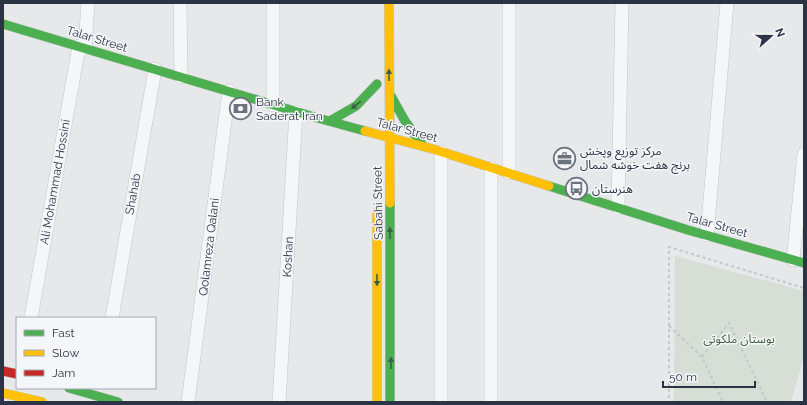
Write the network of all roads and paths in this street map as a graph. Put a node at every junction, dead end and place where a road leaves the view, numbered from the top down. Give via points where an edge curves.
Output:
1 (88, 3) edge
2 (180, 3) edge
3 (273, 3) edge
4 (389, 3) edge
5 (509, 3) edge
6 (622, 3) edge
7 (727, 3) edge
8 (3, 24) edge
9 (82, 47) junction
10 (155, 69) junction
11 (181, 77) junction
12 (229, 91) junction
13 (389, 93) junction
14 (377, 99) dead end
15 (273, 105) junction
16 (296, 112) junction
17 (330, 121) junction
18 (377, 124) dead end
19 (390, 137) junction
20 (377, 138) junction
21 (423, 146) junction
22 (441, 152) junction
23 (804, 154) edge
24 (491, 168) junction
25 (510, 173) junction
26 (377, 200) dead end
27 (618, 208) junction
28 (707, 235) junction
29 (799, 261) edge
30 (804, 288) edge
31 (30, 317) edge
32 (112, 317) edge
33 (669, 326) junction
34 (702, 357) junction
35 (3, 371) edge
36 (16, 374) edge
37 (72, 389) edge
38 (3, 393) edge
39 (669, 398) dead end
40 (42, 402) edge
41 (118, 402) edge
42 (188, 402) edge
43 (279, 402) edge
44 (377, 402) edge
45 (390, 402) edge
46 (441, 402) edge
47 (491, 402) edge
48 (723, 402) edge
49 (767, 402) edge

1 - 9 street, Ali Mohammad Hossini
2 - 11 street
3 - 15 street
13 -> 4 street, Sabahi Street
5 - 25 street
6 - 27 street
7 - 28 street
8 - 9 street, Talar Street
9 - 10 street, Talar Street
9 - 31 street, Ali Mohammad Hossini
10 - 11 street, Talar Street
10 - 32 street, Shahab
11 - 12 street, Talar Street
12 - 15 street, Talar Street
12 - 42 street, Qolamreza Qalani
13 - 19 street, Sabahi Street
13 - 21 street
14 -> 17 street via 377,80 356,106
15 - 16 street, Talar Street
16 - 17 street, Talar Street
16 - 43 street, Koshan
17 - 20 street, Talar Street
18 - 20 street
19 - 20 street, Talar Street
19 - 21 street, Talar Street
45 -> 19 street, Sabahi Street
21 - 22 street, Talar Street
22 - 24 street, Talar Street
22 - 46 street
23 - 29 street
24 - 25 street, Talar Street
24 - 47 street
25 - 27 street, Talar Street
26 -> 44 street, Sabahi Street
27 - 28 street, Talar Street
28 - 29 street, Talar Street
30 - 33 path via 669,247
33 - 34 path
33 - 39 path
34 - 48 path
34 - 49 path via 729,323
35 - 36 street
37 - 41 street
38 - 40 street

